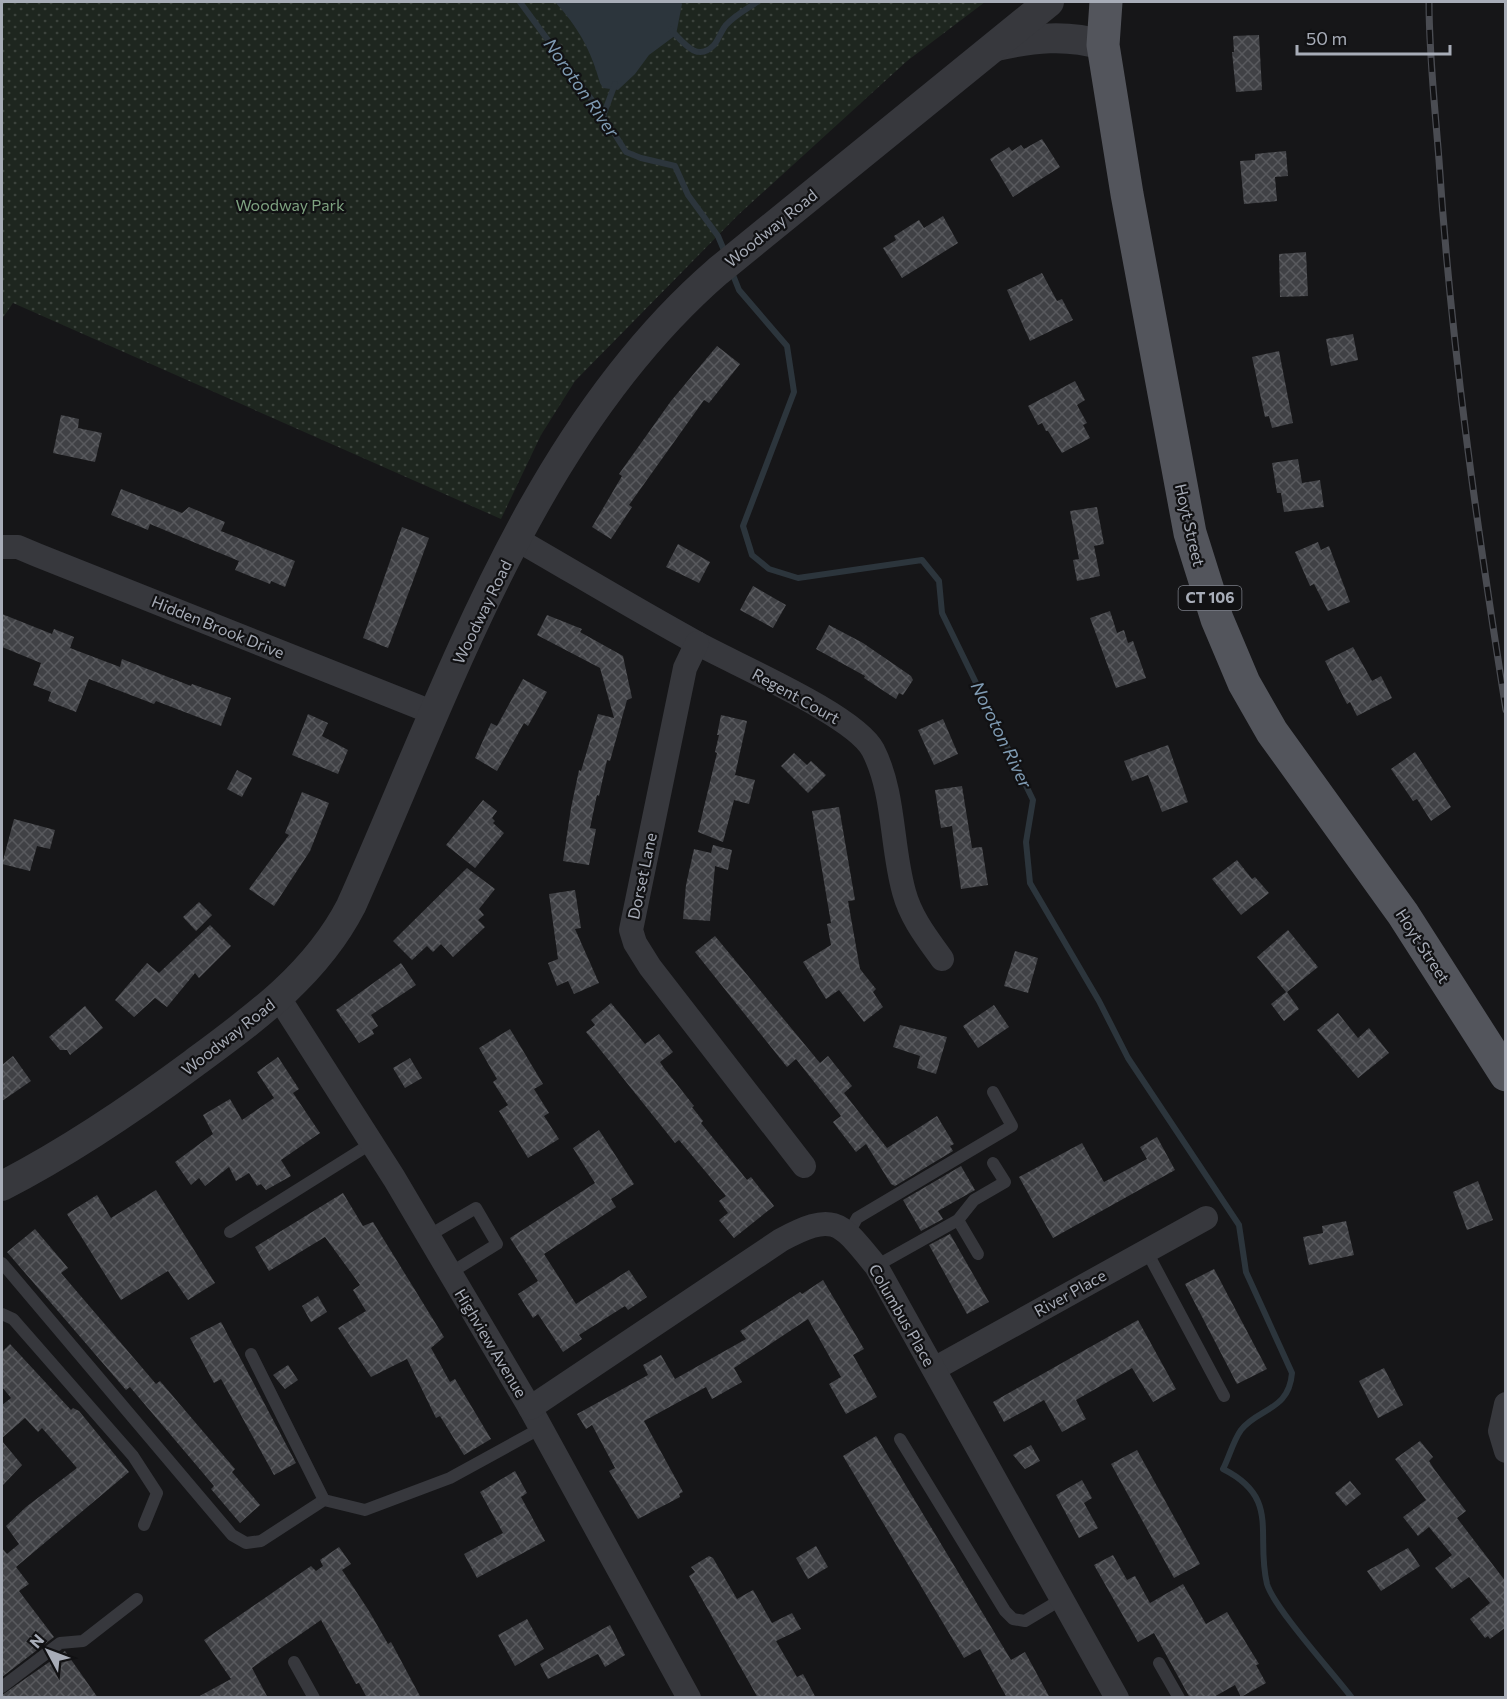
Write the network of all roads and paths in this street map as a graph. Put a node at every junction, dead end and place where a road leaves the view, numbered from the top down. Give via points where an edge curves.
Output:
1 (1049, 2) edge
2 (1106, 2) edge
3 (1103, 45) junction
4 (996, 46) junction
5 (518, 540) junction
6 (2, 547) edge
7 (697, 643) junction
8 (434, 713) junction
9 (942, 959) dead end
10 (279, 998) junction
11 (1506, 1075) edge
12 (993, 1092) dead end
13 (372, 1143) junction
14 (993, 1162) dead end
15 (804, 1166) dead end
16 (2, 1186) edge
17 (1206, 1218) dead end
18 (957, 1220) junction
19 (230, 1232) dead end
20 (849, 1233) junction
21 (428, 1236) junction
22 (1146, 1250) junction
23 (978, 1254) dead end
24 (2, 1263) edge
25 (876, 1266) junction
26 (450, 1273) junction
27 (2, 1314) edge
28 (251, 1354) dead end
29 (934, 1369) junction
30 (1224, 1396) dead end
31 (1506, 1404) edge
32 (535, 1418) junction
33 (900, 1439) dead end
34 (1506, 1451) edge
35 (324, 1500) junction
36 (144, 1525) dead end
37 (138, 1599) dead end
38 (1062, 1599) junction
39 (294, 1662) dead end
40 (1160, 1663) dead end
41 (2, 1687) edge
42 (314, 1698) edge
43 (689, 1698) edge
44 (1117, 1698) edge
45 (1179, 1698) edge

1 - 4 street, Woodway Road
2 - 3 main road, Hoyt Street / CT 106
3 - 4 street, Woodway Road via 1080,38 1036,37
3 - 11 main road, Hoyt Street / CT 106 via 1186,512 1205,586 1225,639 1272,732 1403,914
4 - 5 street, Woodway Road via 745,248 681,305 630,362 555,473
5 - 7 street, Regent Court
5 - 8 street, Woodway Road
6 - 8 street, Hidden Brook Drive via 37,555
7 - 9 street, Regent Court via 836,717 861,734 872,748 880,768 904,893 917,924
7 - 15 street, Dorset Lane via 685,668 631,930 650,967
8 - 10 street, Woodway Road via 344,921 322,952
10 - 13 street, Highview Avenue
10 - 16 street, Woodway Road via 102,1130
12 - 20 lane via 1012,1126 858,1218
13 - 19 lane
13 - 21 street, Highview Avenue
14 - 18 lane via 1005,1182 974,1200
17 - 22 street, River Place
18 - 23 lane
18 - 25 lane
20 - 25 street, Columbus Place
20 - 32 street via 819,1223 781,1240
21 - 26 street, Highview Avenue
21 - 26 lane via 476,1208 497,1244
22 - 29 street, River Place
22 - 30 lane
24 - 35 lane via 232,1535 246,1543 261,1541
25 - 29 street, Columbus Place
26 - 32 street, Highview Avenue
27 - 36 lane via 13,1319 133,1456 157,1493
28 - 35 lane
29 - 38 street, Columbus Place
31 - 34 street via 1500,1431
32 - 35 lane via 450,1478 365,1510
32 - 43 street, Highview Avenue
33 - 38 lane via 1005,1611 1024,1621
37 - 41 lane via 83,1641 60,1643
38 - 44 street, Columbus Place
39 - 42 lane
40 - 45 lane

